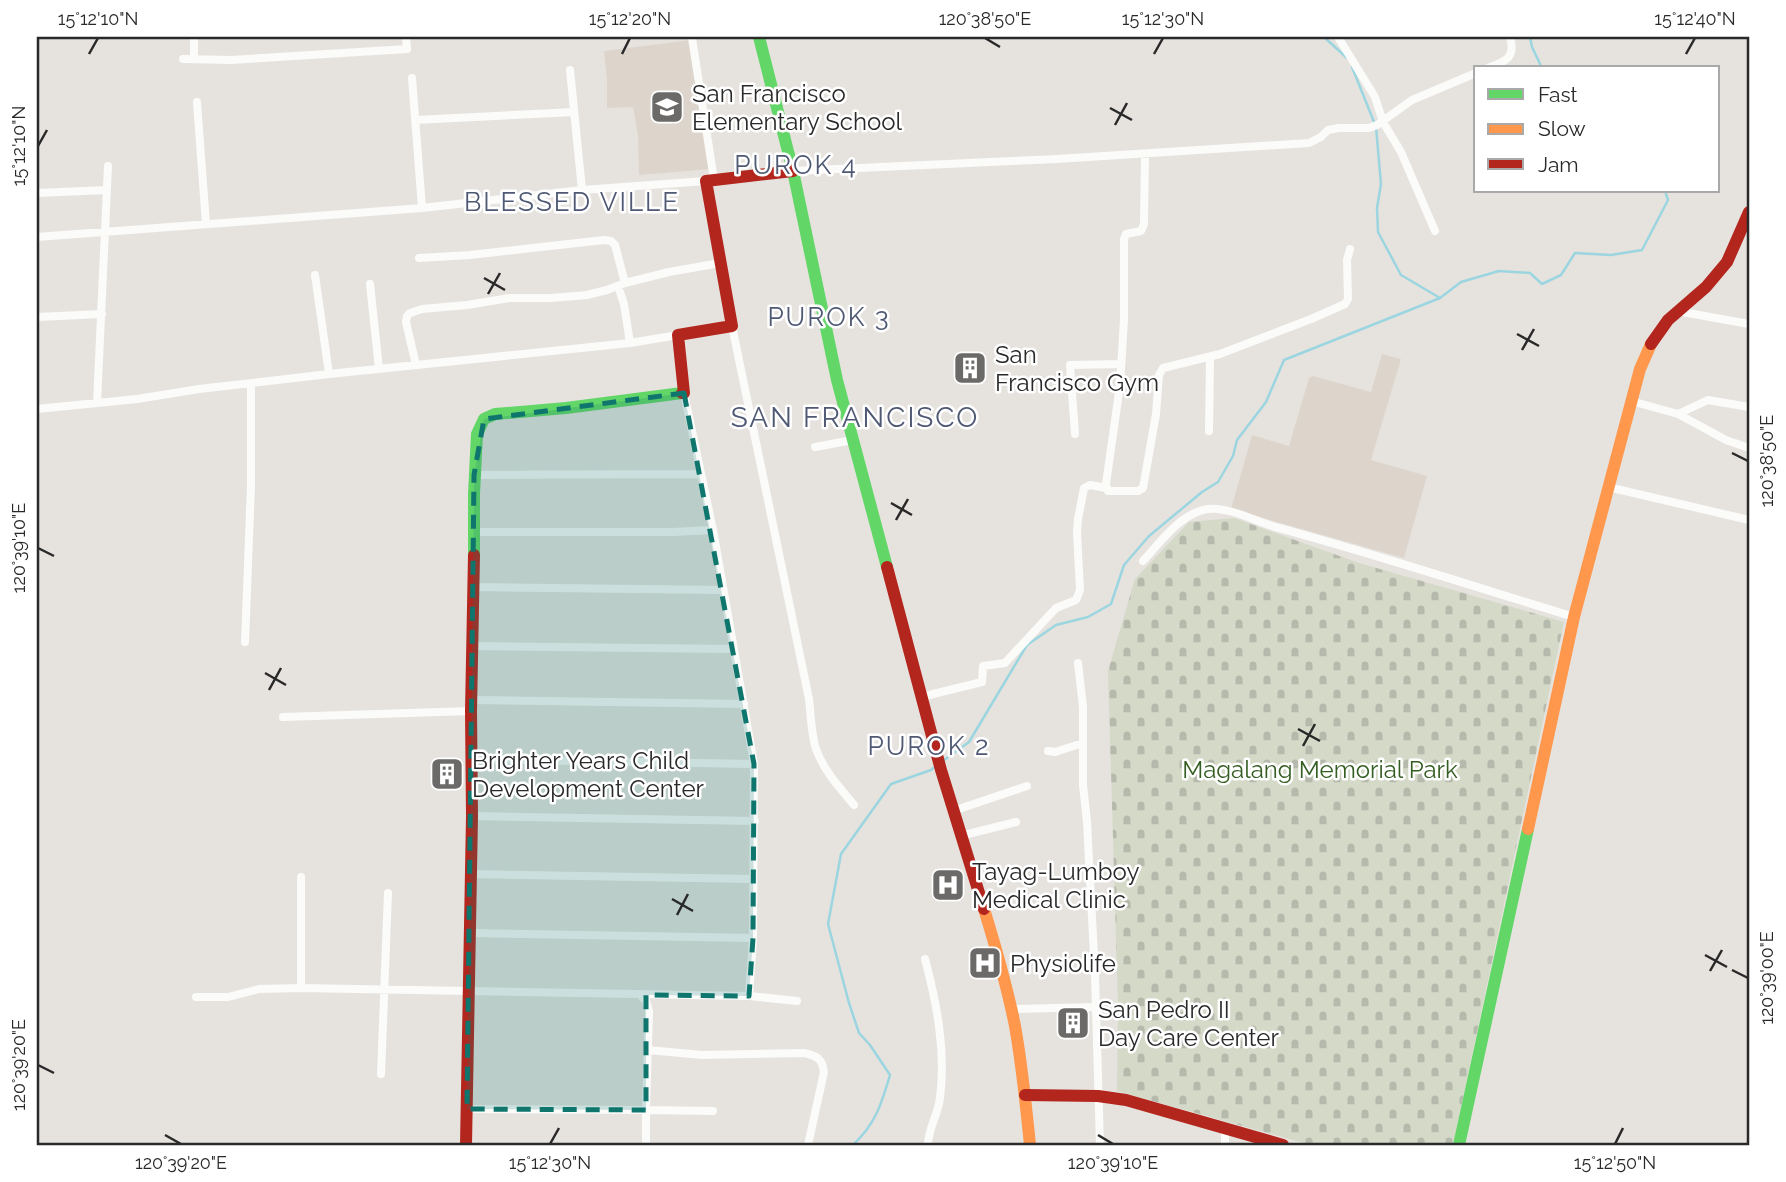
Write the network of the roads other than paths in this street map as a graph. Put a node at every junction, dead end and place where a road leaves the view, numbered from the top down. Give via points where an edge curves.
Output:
1 (194, 37) edge
2 (407, 37) edge
3 (759, 37) edge
4 (1338, 37) edge
5 (1510, 37) edge
6 (692, 38) edge
7 (183, 59) dead end
8 (194, 59) junction
9 (1492, 66) edge
10 (570, 70) dead end
11 (1474, 74) edge
12 (412, 78) dead end
13 (197, 102) dead end
14 (574, 112) junction
15 (415, 120) junction
16 (1383, 122) junction
17 (1145, 154) junction
18 (108, 166) dead end
19 (793, 171) junction
20 (710, 180) junction
21 (107, 190) junction
22 (582, 190) junction
23 (37, 193) edge
24 (422, 208) junction
25 (1749, 212) edge
26 (206, 224) junction
27 (106, 231) junction
28 (1435, 231) dead end
29 (37, 237) edge
30 (1350, 249) dead end
31 (419, 258) dead end
32 (720, 263) junction
33 (315, 275) dead end
34 (370, 284) dead end
35 (621, 284) junction
36 (1677, 311) junction
37 (102, 314) junction
38 (37, 317) edge
39 (1749, 324) edge
40 (732, 326) junction
41 (678, 335) junction
42 (630, 343) junction
43 (1210, 357) junction
44 (1120, 364) junction
45 (416, 365) junction
46 (379, 369) junction
47 (329, 374) junction
48 (251, 383) junction
49 (684, 393) junction
50 (1631, 401) junction
51 (97, 403) junction
52 (1749, 407) edge
53 (37, 409) edge
54 (1678, 414) junction
55 (1209, 431) dead end
56 (1075, 435) dead end
57 (853, 440) junction
58 (814, 447) dead end
59 (1749, 448) edge
60 (701, 474) junction
61 (474, 475) junction
62 (1608, 487) junction
63 (1106, 488) junction
64 (1749, 520) edge
65 (713, 530) junction
66 (474, 532) junction
67 (1143, 561) dead end
68 (474, 587) junction
69 (723, 590) junction
70 (1574, 617) junction
71 (246, 642) dead end
72 (472, 646) junction
73 (733, 649) junction
74 (1078, 663) dead end
75 (921, 697) junction
76 (744, 704) junction
77 (471, 706) junction
78 (283, 717) dead end
79 (1083, 743) junction
80 (1048, 751) dead end
81 (471, 759) junction
82 (754, 764) junction
83 (1027, 786) dead end
84 (854, 805) dead end
85 (953, 811) junction
86 (472, 816) junction
87 (754, 821) junction
88 (1016, 822) dead end
89 (960, 836) junction
90 (470, 874) junction
91 (301, 877) dead end
92 (753, 878) junction
93 (388, 893) dead end
94 (469, 933) junction
95 (753, 938) junction
96 (925, 958) dead end
97 (302, 988) junction
98 (383, 991) junction
99 (468, 992) junction
100 (640, 995) junction
101 (749, 996) junction
102 (196, 998) dead end
103 (797, 1002) dead end
104 (1095, 1007) junction
105 (1012, 1009) junction
106 (648, 1050) junction
107 (381, 1074) dead end
108 (1026, 1096) junction
109 (1098, 1096) junction
110 (467, 1109) junction
111 (646, 1110) junction
112 (713, 1111) dead end
113 (1225, 1129) junction
114 (467, 1145) edge
115 (646, 1145) edge
116 (808, 1145) edge
117 (928, 1145) edge
118 (1030, 1145) edge
119 (1100, 1145) edge
120 (1225, 1145) edge
121 (1279, 1145) edge
122 (1459, 1145) edge

1 - 8 street
2 - 8 street via 407,49
3 - 19 street
4 - 16 street via 1375,97
5 - 9 street via 1508,59
6 - 20 street
7 - 8 street
10 - 14 street
11 - 16 street via 1412,100
12 - 15 street
13 - 26 street
14 - 15 street
14 - 22 street
15 - 24 street
16 - 17 street via 1369,128 1328,130 1309,143
16 - 28 street
17 - 19 street
17 - 44 street via 1144,224 1124,239
18 - 21 street
19 - 20 street
19 - 57 street
20 - 22 street
20 - 32 street
21 - 23 street
21 - 27 street
22 - 24 street
24 - 26 street
25 - 36 street via 1718,275
26 - 27 street
27 - 29 street
27 - 37 street
30 - 43 street via 1345,304
31 - 35 street via 604,240 615,245
32 - 35 street
32 - 40 street
33 - 47 street
34 - 46 street
35 - 42 street
35 - 45 street via 587,295 510,299 411,313 407,327
36 - 39 street
36 - 50 street via 1652,342
37 - 38 street
37 - 51 street
40 - 41 street
40 - 84 street via 815,746 821,762
41 - 42 street
41 - 49 street
42 - 45 street
43 - 55 street
43 - 63 street via 1160,371 1143,488
44 - 56 street via 1070,365
44 - 63 street
45 - 46 street
46 - 47 street
47 - 48 street
48 - 51 street
48 - 71 street
49 - 60 street
49 - 61 street via 495,414 484,419 477,434
50 - 54 street
50 - 62 street
51 - 53 street
52 - 54 street via 1708,401
54 - 59 street
57 - 58 street
57 - 75 street
60 - 61 street
60 - 65 street
61 - 66 street
62 - 64 street
62 - 70 street
63 - 75 street via 1084,488 1076,533 1080,590 1076,600 1056,608 1005,663 983,666 982,682
65 - 66 street
65 - 69 street
66 - 68 street
67 - 70 street via 1188,515 1209,508
68 - 69 street
68 - 72 street
69 - 73 street
70 - 122 street
72 - 73 street
72 - 77 street
73 - 76 street
74 - 79 street
75 - 85 street
76 - 77 street
76 - 82 street
77 - 78 street
77 - 81 street
79 - 80 street
79 - 104 street
81 - 82 street
81 - 86 street
82 - 87 street
83 - 85 street
85 - 89 street
86 - 87 street
86 - 90 street
87 - 92 street
88 - 89 street
89 - 105 street
90 - 92 street
90 - 94 street
91 - 97 street
92 - 95 street
93 - 98 street
94 - 95 street
94 - 99 street
95 - 101 street
96 - 117 street via 936,999 942,1064 940,1100
97 - 98 street
97 - 102 street
98 - 99 street
98 - 107 street
99 - 100 street
99 - 110 street
100 - 101 street
100 - 106 street via 649,1011
101 - 103 street
104 - 105 street
104 - 109 street
105 - 108 street
106 - 111 street
106 - 116 street via 817,1057 824,1072
108 - 109 street
108 - 118 street
109 - 113 street
109 - 119 street
110 - 111 street
110 - 114 street
111 - 112 street
111 - 115 street
113 - 120 street
113 - 121 street

